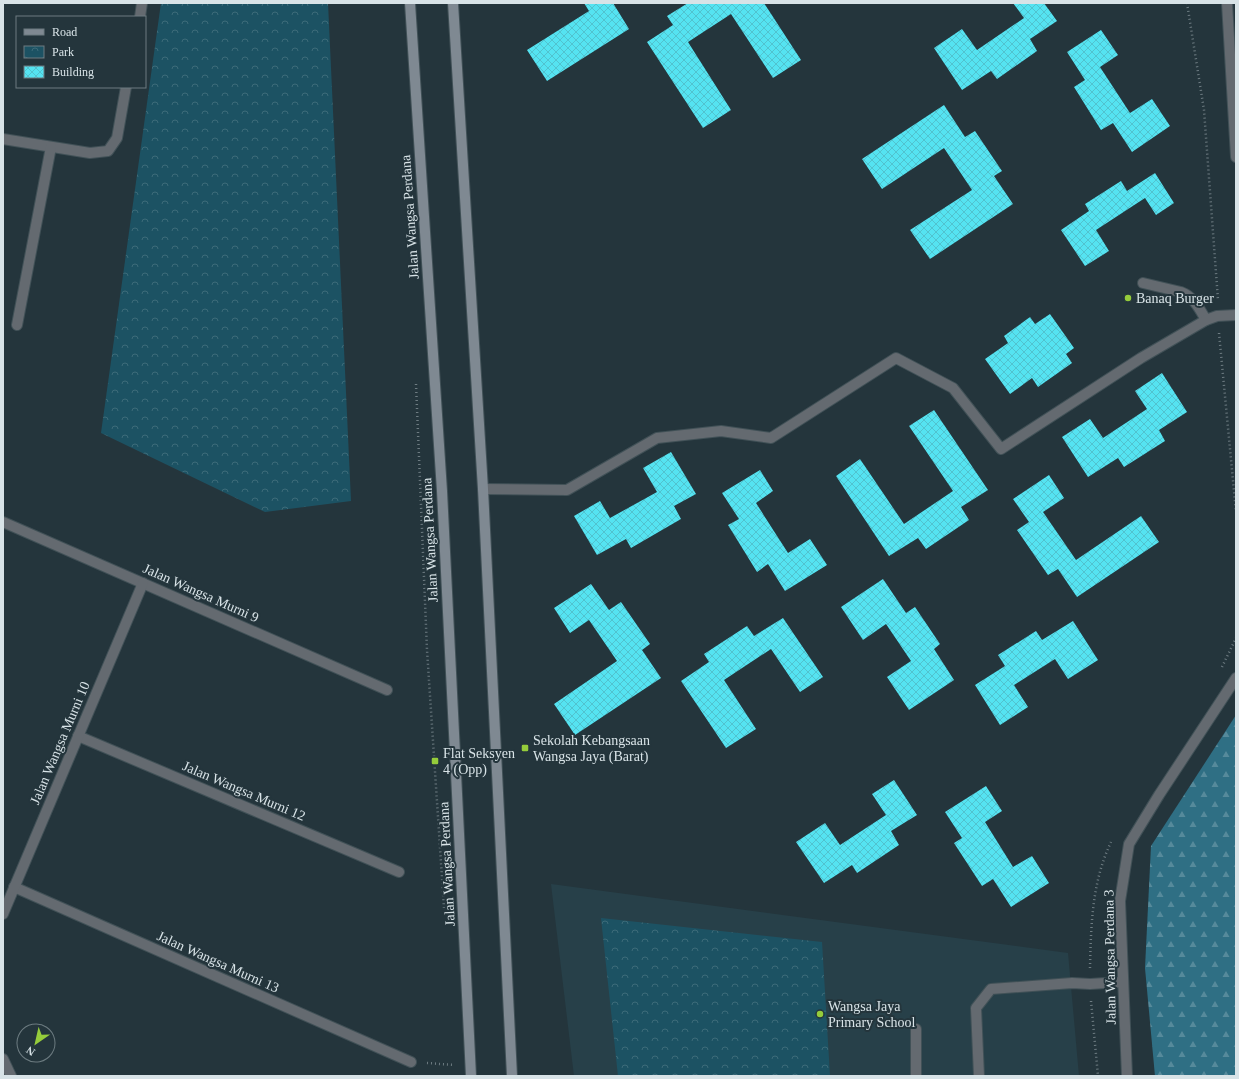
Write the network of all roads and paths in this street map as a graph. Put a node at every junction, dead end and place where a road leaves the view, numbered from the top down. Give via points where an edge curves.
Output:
1 (142, 3) edge
2 (410, 3) edge
3 (453, 3) edge
4 (1187, 3) edge
5 (1227, 3) edge
6 (140, 16) edge
7 (126, 88) edge
8 (3, 139) edge
9 (51, 147) junction
10 (1236, 157) edge
11 (1143, 283) dead end
12 (1236, 315) edge
13 (1217, 316) junction
14 (1206, 320) junction
15 (17, 325) dead end
16 (416, 382) dead end
17 (483, 489) junction
18 (1236, 512) edge
19 (3, 522) edge
20 (143, 583) junction
21 (1236, 678) edge
22 (387, 690) dead end
23 (78, 736) junction
24 (399, 872) dead end
25 (14, 887) junction
26 (444, 908) dead end
27 (3, 914) edge
28 (1122, 982) junction
29 (916, 1029) dead end
30 (3, 1059) edge
31 (411, 1062) joint
32 (452, 1065) junction
33 (471, 1066) junction
34 (453, 1070) dead end
35 (11, 1076) edge
36 (472, 1076) edge
37 (512, 1076) edge
38 (916, 1076) edge
39 (979, 1076) edge
40 (1126, 1076) edge

1 - 6 street
2 - 33 main road, Jalan Wangsa Perdana via 442,491
3 - 17 main road
4 - 13 path via 1204,110 1219,308
5 - 10 street
7 - 9 street via 116,138 108,151 90,153
8 - 9 street
9 - 15 street
11 - 14 street via 1186,294 1198,305
12 - 13 street
13 - 14 street
13 - 18 path
14 - 17 street via 1141,358 1000,449 953,388 896,358 771,438 721,431 657,438 568,490
16 - 26 path via 427,650
17 - 37 main road
19 - 20 street, Jalan Wangsa Murni 9
20 - 22 street, Jalan Wangsa Murni 9
20 - 23 street, Jalan Wangsa Murni 10
21 - 28 street, Jalan Wangsa Perdana 3 via 1129,844 1120,901
23 - 24 street, Jalan Wangsa Murni 12
23 - 25 street, Jalan Wangsa Murni 10
25 - 27 street, Jalan Wangsa Murni 10
25 - 31 street, Jalan Wangsa Murni 13
28 - 39 street via 991,989 976,1008
28 - 40 street, Jalan Wangsa Perdana 3
29 - 38 street
30 - 35 street
31 - 32 path
32 - 33 path
32 - 34 path
33 - 36 main road, Jalan Wangsa Perdana

